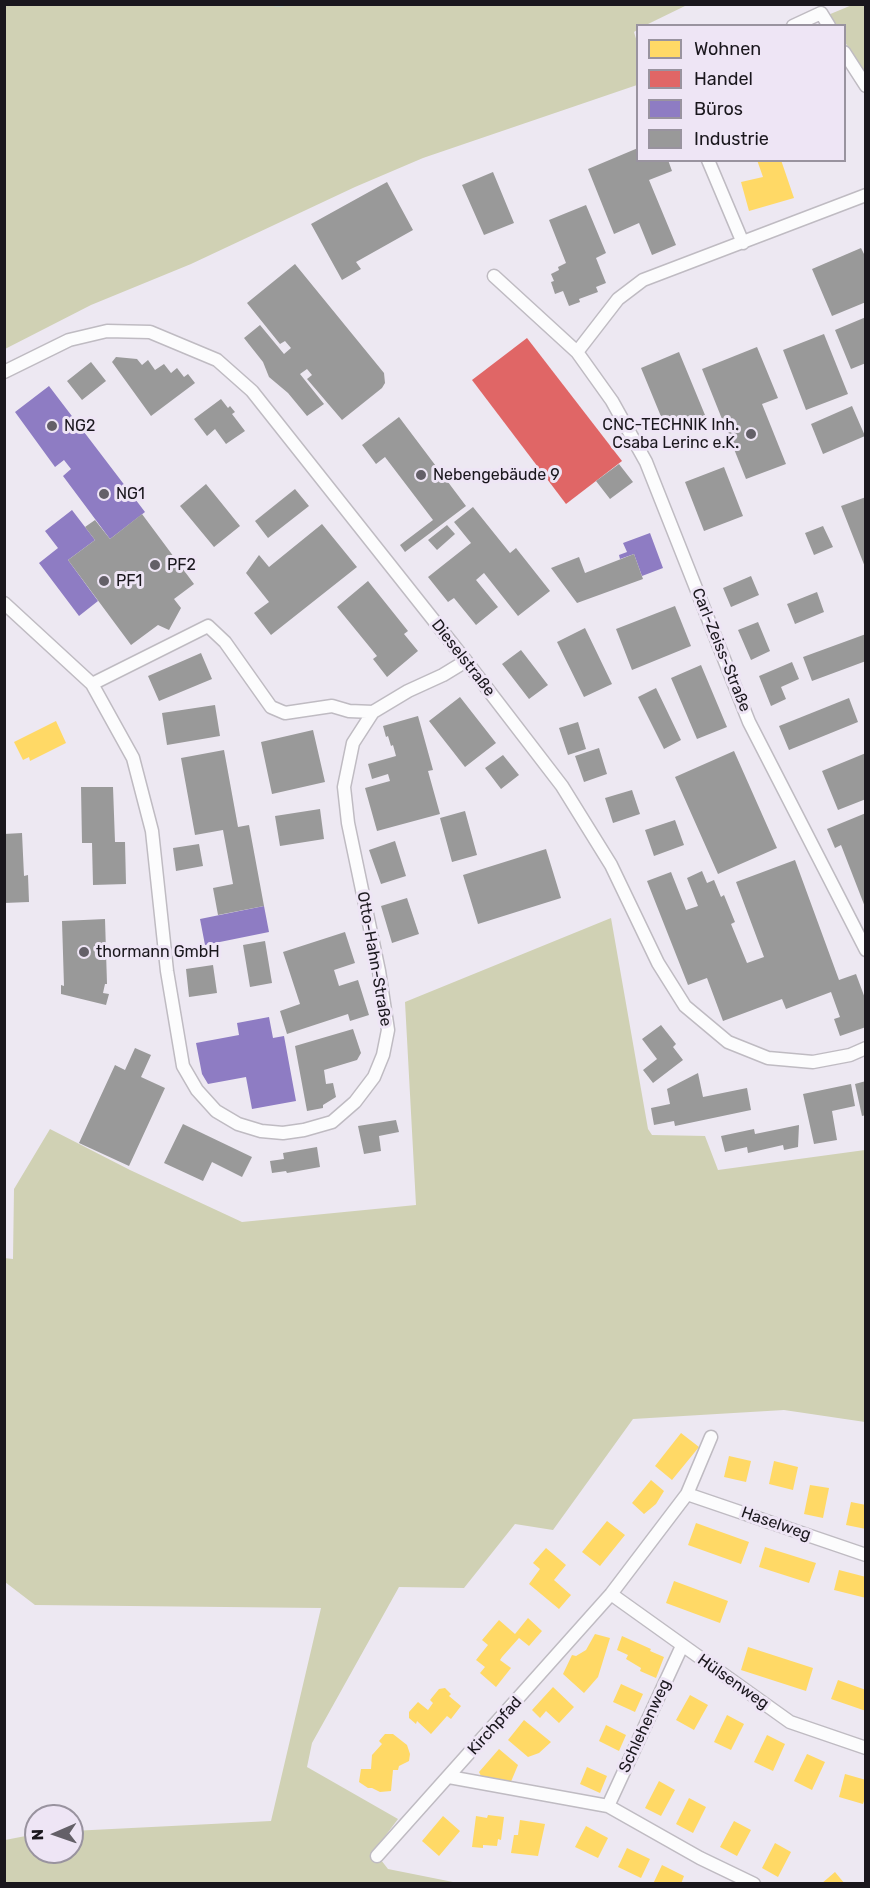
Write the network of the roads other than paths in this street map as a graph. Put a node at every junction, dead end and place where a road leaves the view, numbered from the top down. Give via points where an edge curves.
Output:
1 (797, 24) edge
2 (828, 24) edge
3 (846, 55) edge
4 (866, 86) edge
5 (709, 162) edge
6 (866, 195) edge
7 (743, 243) junction
8 (494, 276) dead end
9 (577, 352) junction
10 (4, 372) edge
11 (4, 603) edge
12 (466, 661) junction
13 (92, 684) junction
14 (373, 712) junction
15 (866, 950) edge
16 (866, 1048) edge
17 (711, 1437) dead end
18 (687, 1494) junction
19 (866, 1555) edge
20 (611, 1594) junction
21 (682, 1646) junction
22 (866, 1748) edge
23 (449, 1777) junction
24 (608, 1806) junction
25 (377, 1856) dead end
26 (754, 1884) edge

1 - 2 street via 821,13
3 - 4 street
5 - 7 street
6 - 7 street
7 - 9 street via 643,280 618,299
8 - 9 street, Carl-Zeiss-Straße
9 - 15 street, Carl-Zeiss-Straße via 612,401 646,462 749,722
10 - 12 street, Dieselstraße via 69,340 107,331 150,332 217,360 252,391
11 - 13 street
12 - 14 street, Otto-Hahn-Straße
12 - 16 street, Dieselstraße via 562,786 611,865 658,963 685,1006 728,1042 768,1058 813,1062
13 - 14 street via 208,626 225,642 271,706 285,713 332,706
13 - 14 street, Otto-Hahn-Straße via 133,758 152,831 167,971 183,1066 197,1090 216,1110 238,1124 261,1131 283,1133 332,1122 356,1102 374,1077 383,1055 388,1030 344,787 353,743
17 - 18 street
18 - 19 street, Haselweg
18 - 20 street
20 - 21 street, Hülsenweg
20 - 23 street, Kirchpfad
21 - 22 street, Hülsenweg via 790,1722
21 - 24 street, Schlehenweg
23 - 24 street
23 - 25 street, Kirchpfad
24 - 26 street

